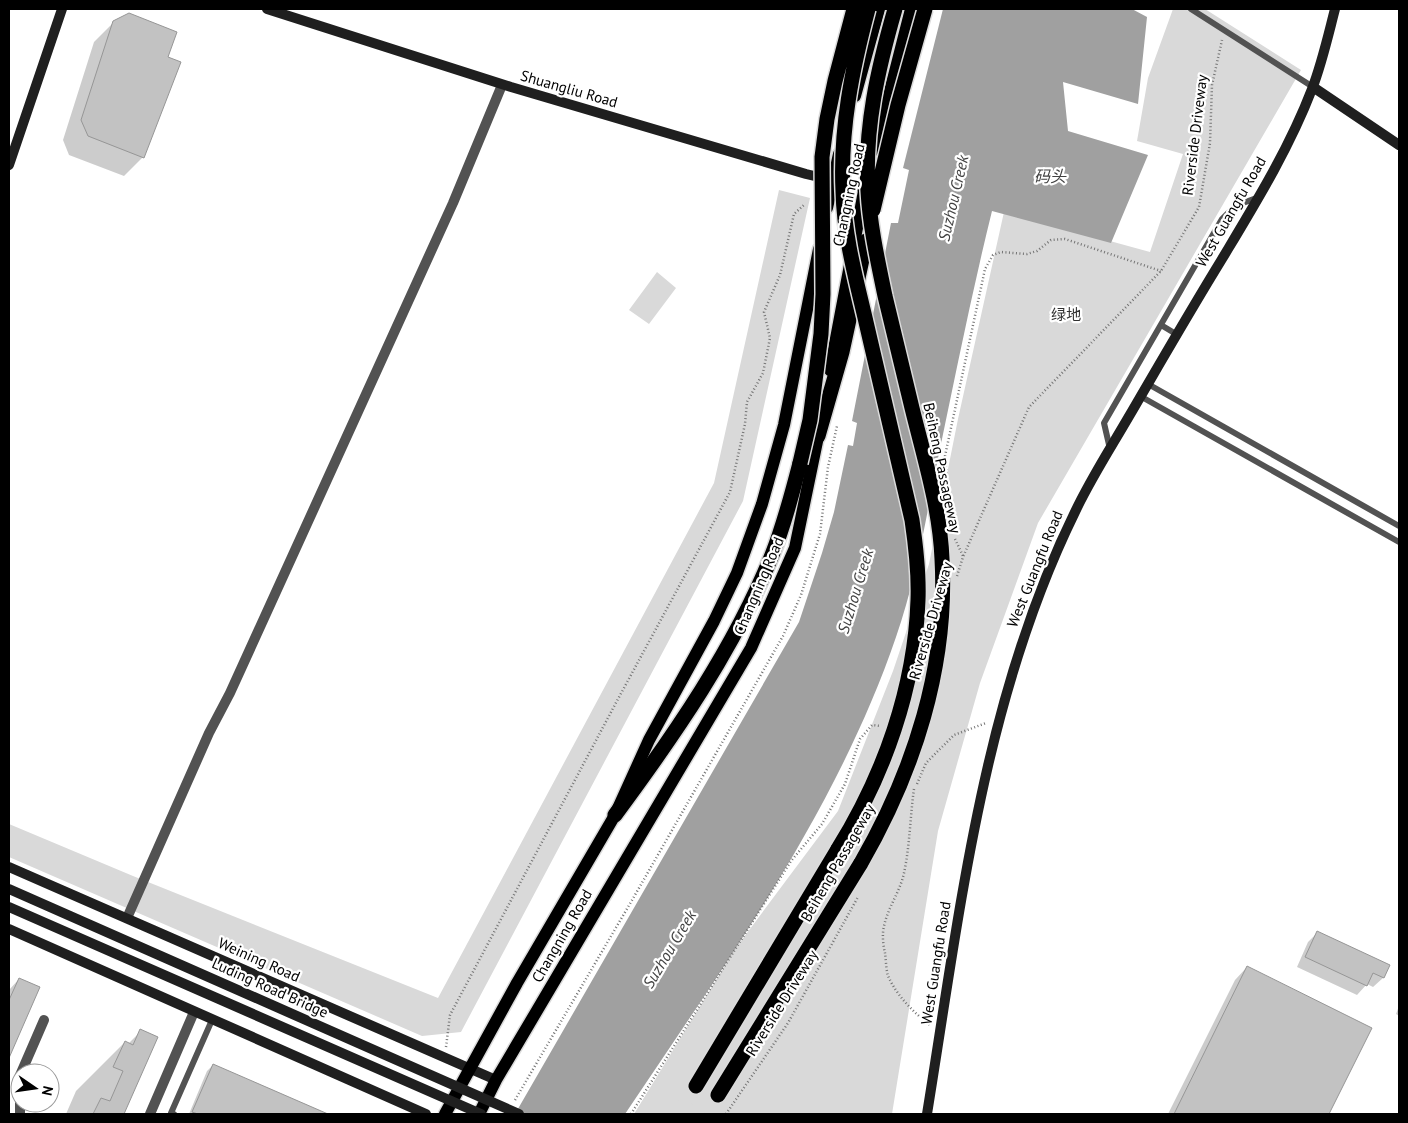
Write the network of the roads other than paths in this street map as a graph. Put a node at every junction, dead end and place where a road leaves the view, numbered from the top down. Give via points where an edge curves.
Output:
1 (62, 9) edge
2 (266, 9) edge
3 (854, 9) edge
4 (868, 9) edge
5 (879, 9) edge
6 (895, 9) edge
7 (901, 9) edge
8 (911, 9) edge
9 (925, 9) edge
10 (1192, 9) edge
11 (1335, 9) edge
12 (502, 85) junction
13 (1313, 86) junction
14 (876, 87) junction
15 (1399, 145) edge
16 (9, 164) edge
17 (832, 180) junction
18 (865, 188) junction
19 (1259, 197) junction
20 (1161, 325) junction
21 (1176, 334) junction
22 (1148, 384) junction
23 (1140, 396) junction
24 (818, 436) junction
25 (1110, 449) junction
26 (1399, 526) edge
27 (1399, 542) edge
28 (615, 815) junction
29 (9, 867) edge
30 (9, 889) edge
31 (9, 907) edge
32 (127, 918) junction
33 (9, 929) edge
34 (194, 1012) junction
35 (44, 1020) dead end
36 (212, 1020) junction
37 (25, 1063) edge
38 (470, 1069) junction
39 (496, 1080) junction
40 (696, 1086) tunnel mouth
41 (718, 1095) tunnel mouth
42 (150, 1114) edge
43 (174, 1114) edge
44 (426, 1114) edge
45 (445, 1114) edge
46 (480, 1114) edge
47 (519, 1114) edge
48 (927, 1114) edge

1 - 16 main road
2 - 12 main road, Shuangliu Road
3 - 28 highway, bridge via 835,81 822,157 821,334 810,420 789,505 773,553 751,602 718,661 676,730
4 - 40 highway, Beiheng Passageway, bridge via 845,119 842,193 846,233 912,520 918,600 910,668 894,729 874,784 857,818
5 - 17 main road, Changning Road
6 - 14 highway, Beiheng Passageway, bridge
7 - 14 highway, bridge
8 - 18 main road, Changning Road
9 - 24 highway, bridge via 898,105 842,352
10 - 13 lane
11 - 13 main road, West Guangfu Road
12 - 17 main road, Shuangliu Road
12 - 32 street via 453,203
13 - 15 main road
13 - 19 main road, West Guangfu Road via 1297,125
14 - 41 highway, Beiheng Passageway, bridge via 867,156 871,229 937,516 942,558 940,640 918,736 881,828
17 - 18 main road, Shuangliu Road
17 - 28 main road, Changning Road via 784,425 762,504 737,573 649,740
18 - 24 main road, Changning Road
19 - 20 lane via 1235,206 1222,219
19 - 21 main road, West Guangfu Road
20 - 21 lane
20 - 25 lane via 1104,423
21 - 22 main road, West Guangfu Road
22 - 23 main road, West Guangfu Road
22 - 26 lane
23 - 25 main road, West Guangfu Road
23 - 27 lane
24 - 39 main road, Changning Road via 795,548 751,648
25 - 48 main road, West Guangfu Road via 1048,570 1024,633 999,718 966,875
28 - 38 main road, Changning Road
29 - 32 main road, Weining Road
30 - 47 main road, Luding Road Bridge, bridge
31 - 46 main road, Luding Road Bridge, bridge
32 - 38 main road, Weining Road
33 - 34 main road
34 - 36 main road
34 - 42 street
35 - 37 street
36 - 43 lane via 171,1113
36 - 44 main road
38 - 39 main road, Weining Road
38 - 45 main road, Changning Road
39 - 46 main road, Changning Road

